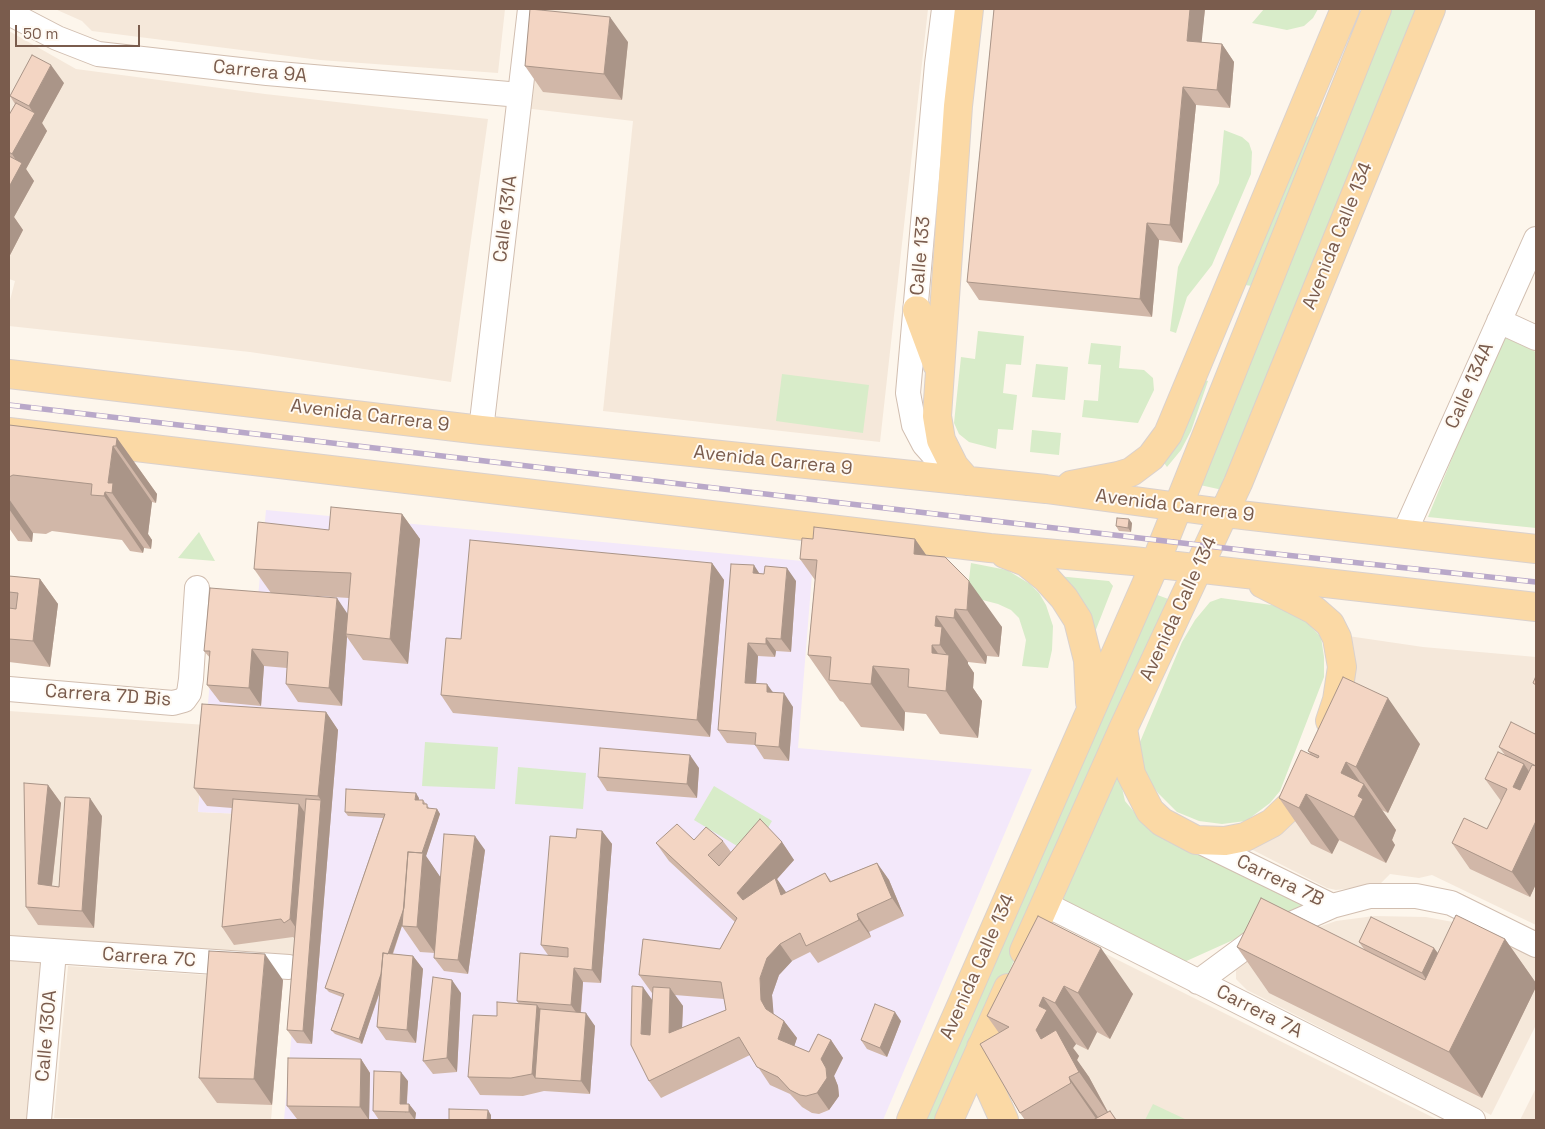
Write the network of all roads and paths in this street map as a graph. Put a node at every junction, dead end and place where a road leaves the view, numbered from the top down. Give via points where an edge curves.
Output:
1 (530, 9) edge
2 (944, 9) edge
3 (969, 9) edge
4 (1345, 9) edge
5 (1431, 9) edge
6 (9, 13) edge
7 (1374, 17) edge
8 (520, 94) junction
9 (1300, 118) junction
10 (1536, 239) edge
11 (1229, 290) junction
12 (917, 310) junction
13 (1499, 321) junction
14 (1536, 338) edge
15 (940, 370) junction
16 (9, 374) edge
17 (1228, 377) junction
18 (481, 430) junction
19 (9, 432) edge
20 (967, 481) junction
21 (1046, 489) junction
22 (1177, 507) junction
23 (1224, 513) junction
24 (1404, 534) junction
25 (990, 548) junction
26 (1536, 549) edge
27 (1154, 564) junction
28 (1198, 569) junction
29 (1236, 573) junction
30 (198, 588) dead end
31 (1536, 607) edge
32 (9, 689) edge
33 (173, 703) junction
34 (204, 710) edge
35 (1089, 713) junction
36 (1123, 729) junction
37 (1196, 840) junction
38 (1045, 904) junction
39 (1332, 906) junction
40 (1536, 945) edge
41 (9, 948) edge
42 (54, 952) junction
43 (289, 967) dead end
44 (1198, 982) junction
45 (982, 1047) junction
46 (40, 1120) edge
47 (911, 1120) edge
48 (949, 1120) edge
49 (1004, 1120) edge
50 (1473, 1120) edge

1 - 8 street, Calle 131A
2 - 12 street, Calle 133
3 - 15 main road via 958,106
4 - 9 main road
5 - 23 main road, Avenida Calle 134
6 - 8 street, Carrera 9A via 57,38 98,54 266,73
7 - 9 main road
7 - 17 main road, Avenida Calle 134
8 - 18 street, Calle 131A
9 - 11 main road
10 - 13 street, Calle 134A
11 - 17 main road
11 - 21 main road via 1176,418 1161,446 1131,472
12 - 15 main road
12 - 20 street, Calle 133 via 908,393 914,425 931,453 948,470
13 - 14 street
13 - 24 street, Calle 134A
15 - 20 main road via 938,429 954,466
16 - 18 main road, Avenida Carrera 9
17 - 22 main road, Avenida Calle 134
18 - 20 main road, Avenida Carrera 9
19 - 25 main road
20 - 21 main road, Avenida Carrera 9
21 - 22 main road, Avenida Carrera 9
22 - 23 main road, Avenida Carrera 9
22 - 27 main road, Avenida Calle 134
23 - 24 main road, Avenida Carrera 9
23 - 28 main road, Avenida Calle 134
24 - 26 main road, Avenida Carrera 9
25 - 27 main road
25 - 35 main road via 1026,562 1046,578 1078,620 1088,660
27 - 28 main road
27 - 35 main road, Avenida Calle 134
28 - 29 main road
28 - 36 main road, Avenida Calle 134
29 - 31 main road
29 - 37 main road via 1282,592 1314,610 1330,624 1337,638 1342,667 1338,700 1294,802 1272,822 1245,837 1225,841
30 - 33 street, Carrera 7D Bis via 188,693 184,700
32 - 33 street, Carrera 7D Bis
33 - 34 street
35 - 47 main road, Avenida Calle 134
36 - 37 main road via 1131,774 1150,811 1162,822
36 - 38 main road, Avenida Calle 134
37 - 39 street, Carrera 7B
38 - 44 street, Carrera 7A
38 - 45 main road, Avenida Calle 134
39 - 40 street, Carrera 7B via 1370,896 1416,896 1451,903
39 - 44 street via 1255,940
41 - 42 street, Carrera 7C
42 - 43 street, Carrera 7C
42 - 46 street, Calle 130A
44 - 50 street, Carrera 7A
45 - 48 main road, Avenida Calle 134
45 - 49 main road via 986,1082

